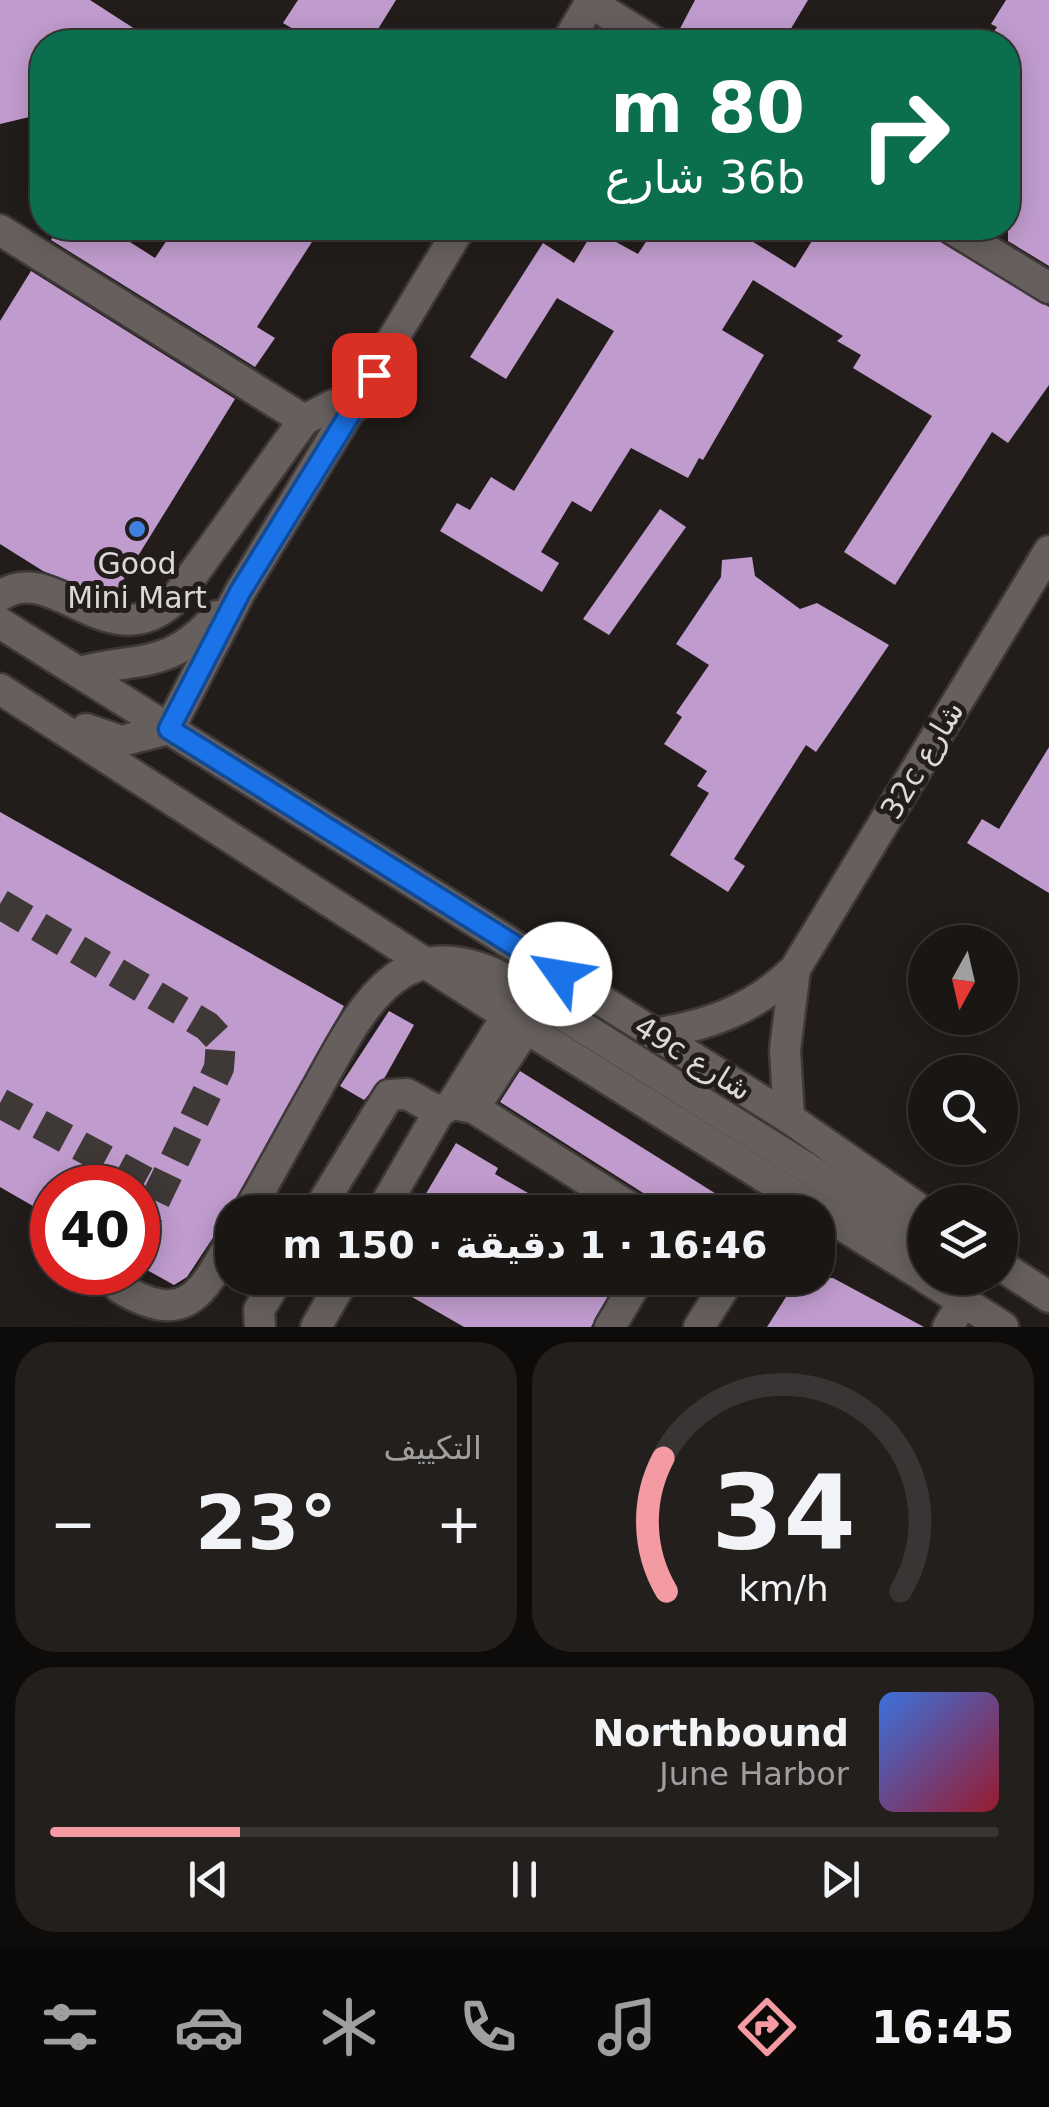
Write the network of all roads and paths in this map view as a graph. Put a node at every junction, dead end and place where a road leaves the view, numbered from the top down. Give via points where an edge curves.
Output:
1 (591, 1) edge
2 (575, 30) edge
3 (636, 30) edge
4 (0, 230) edge
5 (453, 240) edge
6 (971, 240) edge
7 (1049, 288) edge
8 (357, 405) junction
9 (304, 420) junction
10 (1049, 551) edge
11 (199, 566) junction
12 (240, 592) junction
13 (0, 596) edge
14 (0, 623) edge
15 (79, 672) junction
16 (0, 689) edge
17 (28, 706) junction
18 (169, 729) junction
19 (426, 962) junction
20 (796, 969) junction
21 (517, 1022) junction
22 (654, 1034) junction
23 (455, 1108) junction
24 (789, 1118) junction
25 (257, 1195) edge
26 (327, 1195) edge
27 (393, 1195) edge
28 (608, 1195) edge
29 (768, 1195) edge
30 (908, 1201) edge
31 (835, 1231) edge
32 (908, 1231) edge
33 (908, 1268) edge
34 (215, 1272) edge
35 (1018, 1277) edge
36 (127, 1295) edge
37 (268, 1295) edge
38 (334, 1295) edge
39 (630, 1295) edge
40 (719, 1295) edge
41 (956, 1295) edge
42 (1049, 1297) edge
43 (964, 1300) junction
44 (260, 1327) edge
45 (316, 1327) edge
46 (610, 1327) edge
47 (699, 1327) edge
48 (948, 1327) edge
49 (1003, 1327) edge

1 - 2 street
1 - 3 street
4 - 9 street
5 - 8 street
6 - 7 street
8 - 9 street via 333,405
8 - 12 street
9 - 11 street
10 - 20 street, 32c شارع
11 - 12 street
11 - 13 street via 166,608 138,620 108,619 44,592
12 - 15 street via 192,644 174,653
12 - 18 street
14 - 15 street, 49c شارع
15 - 18 street, 49c شارع
16 - 17 street, 49c شارع
17 - 18 street via 121,741
17 - 19 street, 49c شارع
18 - 22 street, 49c شارع
19 - 21 street, 49c شارع
19 - 25 street via 382,987 361,1009
19 - 32 street via 470,963 507,980
20 - 22 street, 32c شارع via 739,1012
20 - 24 street, 32c شارع via 785,1050
21 - 23 street
21 - 29 street, 49c شارع
22 - 24 street, 49c شارع
23 - 26 street via 389,1095
23 - 27 street
23 - 28 street
24 - 30 street, 49c شارع
31 - 33 street, 49c شارع
34 - 36 street via 197,1305 174,1316 143,1310
35 - 42 street
37 - 44 street via 259,1310
38 - 45 street
39 - 46 street
40 - 47 street
41 - 43 street, 49c شارع
43 - 48 street
43 - 49 street, 49c شارع

